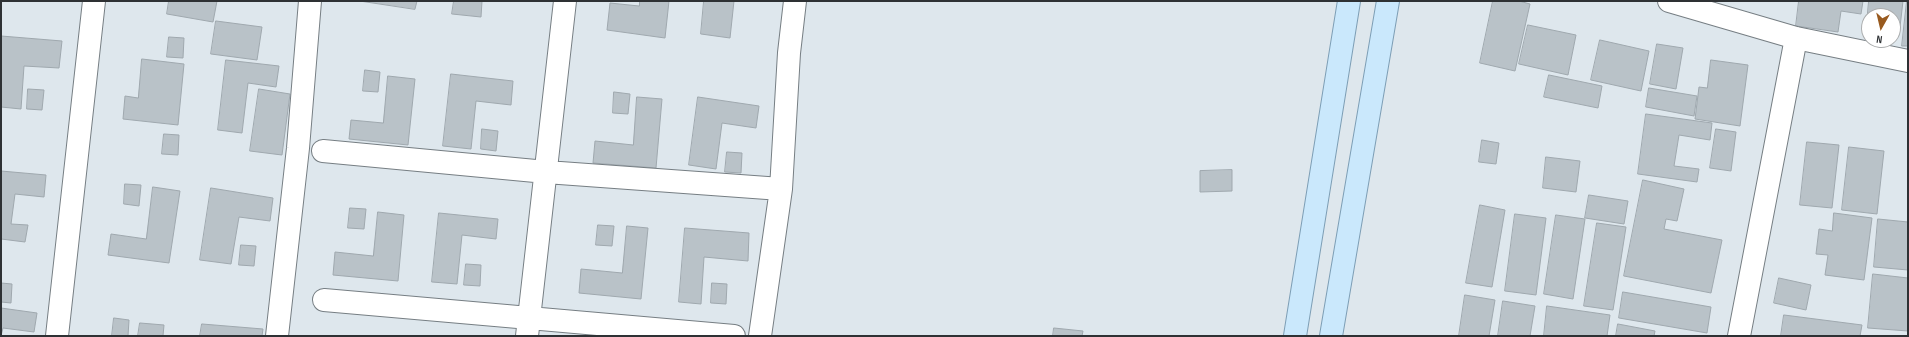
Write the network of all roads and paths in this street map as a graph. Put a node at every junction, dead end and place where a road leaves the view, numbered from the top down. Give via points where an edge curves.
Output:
1 (94, 1) edge
2 (310, 1) edge
3 (565, 1) edge
4 (795, 1) edge
5 (1349, 1) edge
6 (1388, 1) edge
7 (1668, 1) edge
8 (1796, 38) junction
9 (1908, 61) edge
10 (322, 152) dead end
11 (546, 172) junction
12 (781, 189) junction
13 (324, 300) dead end
14 (528, 327) edge
15 (57, 336) edge
16 (277, 336) edge
17 (734, 336) edge
18 (760, 336) edge
19 (1295, 336) edge
20 (1331, 336) edge
21 (1739, 336) edge

1 - 15 street
2 - 16 street via 298,148
3 - 11 street
4 - 12 street via 789,53
5 - 19 main road
6 - 20 main road
7 - 8 street
8 - 9 street
8 - 21 street
10 - 11 street
11 - 12 street
11 - 14 street
12 - 18 street
13 - 14 street
14 - 17 street

